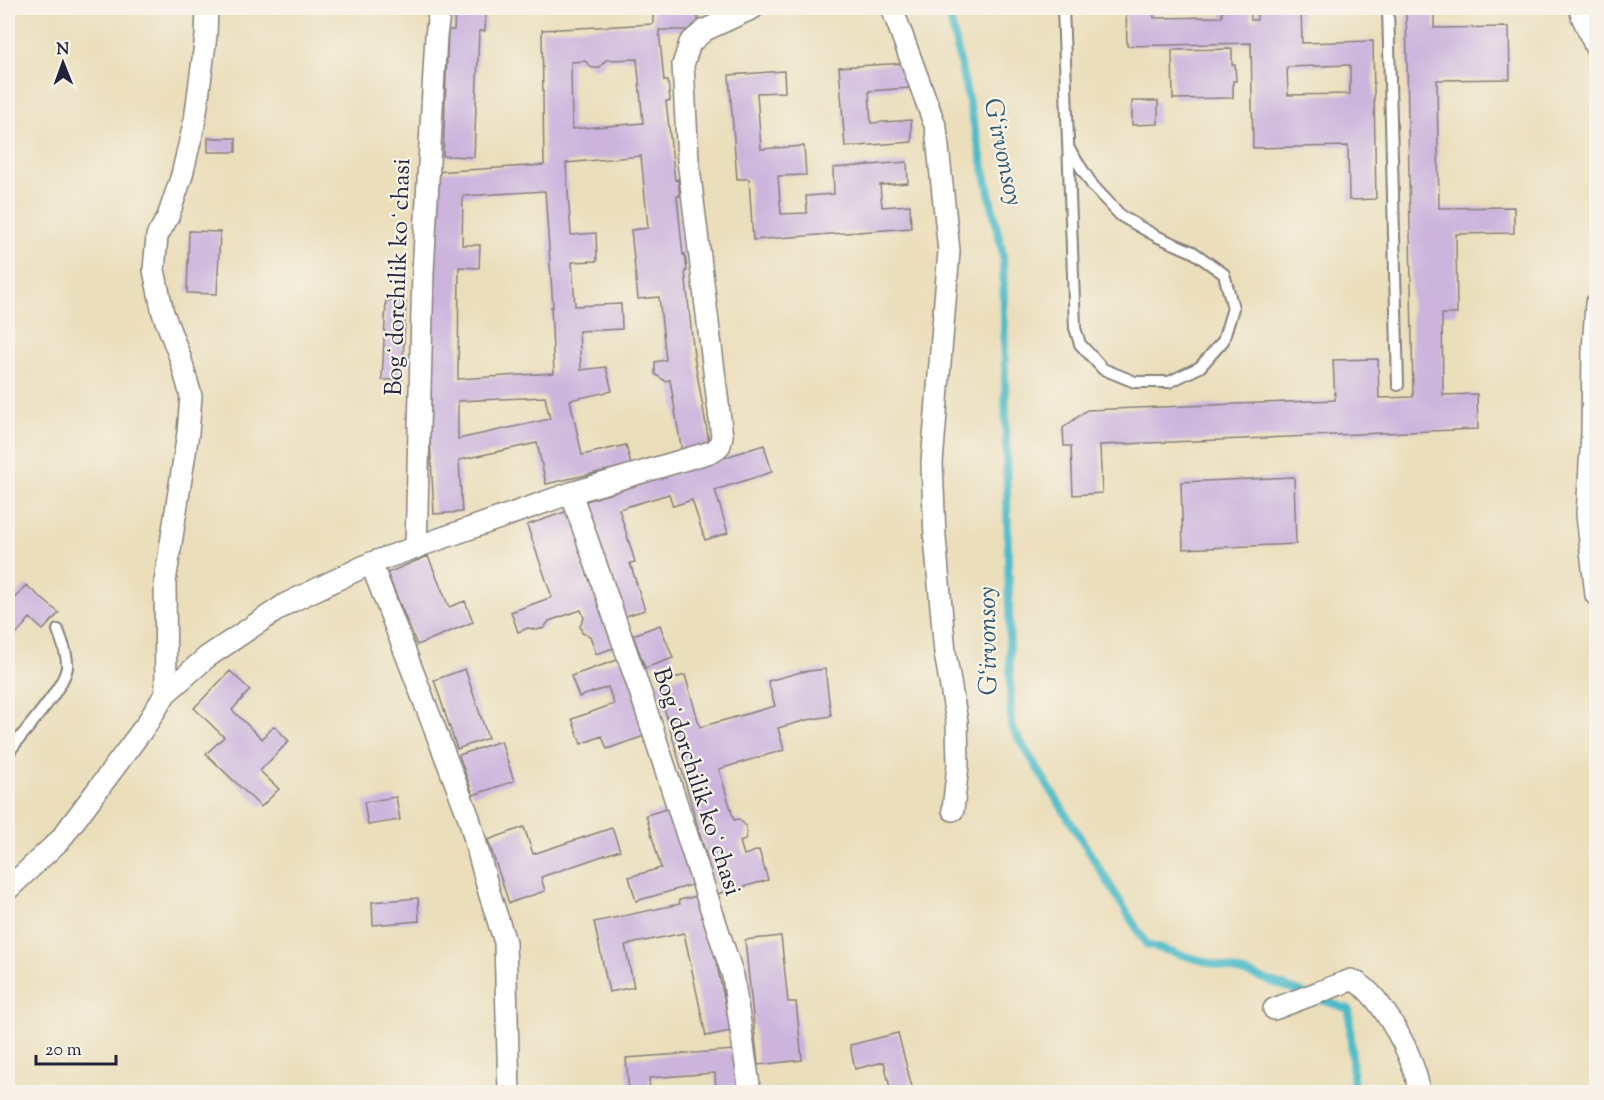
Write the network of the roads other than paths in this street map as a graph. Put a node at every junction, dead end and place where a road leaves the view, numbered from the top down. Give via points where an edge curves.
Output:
1 (207, 8) edge
2 (440, 8) edge
3 (753, 8) edge
4 (892, 8) edge
5 (1063, 8) edge
6 (1388, 8) edge
7 (1580, 8) edge
8 (1596, 48) edge
9 (1069, 149) junction
10 (1596, 304) edge
11 (1595, 357) edge
12 (1398, 385) dead end
13 (1594, 435) edge
14 (571, 493) junction
15 (416, 548) junction
16 (371, 563) junction
17 (1596, 595) edge
18 (58, 630) dead end
19 (166, 693) junction
20 (8, 753) edge
21 (953, 810) dead end
22 (8, 889) edge
23 (1274, 1009) dead end
24 (508, 1092) edge
25 (750, 1092) edge
26 (1419, 1092) edge

1 - 19 street via 195,120 168,217 157,236 154,270 163,313 191,396 165,582
2 - 15 street, Bogʻdorchilik koʻchasi via 423,272
3 - 14 street via 705,30 690,44 683,65 688,160 722,436 720,446
4 - 21 street via 936,128 950,251 933,463 945,653 957,722
5 - 9 lane
6 - 12 lane
7 - 8 street
9 - 9 lane via 1075,328 1080,344 1103,369 1135,382 1169,382 1200,367 1223,341 1233,308 1224,274 1193,252 1122,216 1093,186
10 - 11 street
11 - 13 street
13 - 17 street via 1587,515
14 - 15 street
14 - 25 street, Bogʻdorchilik koʻchasi via 734,976
15 - 16 street
16 - 19 street via 286,604 207,657
16 - 24 street via 469,818 505,942
18 - 20 lane via 67,668 59,687
19 - 22 street via 60,840
23 - 26 street via 1355,981 1370,993 1392,1022 1414,1069

